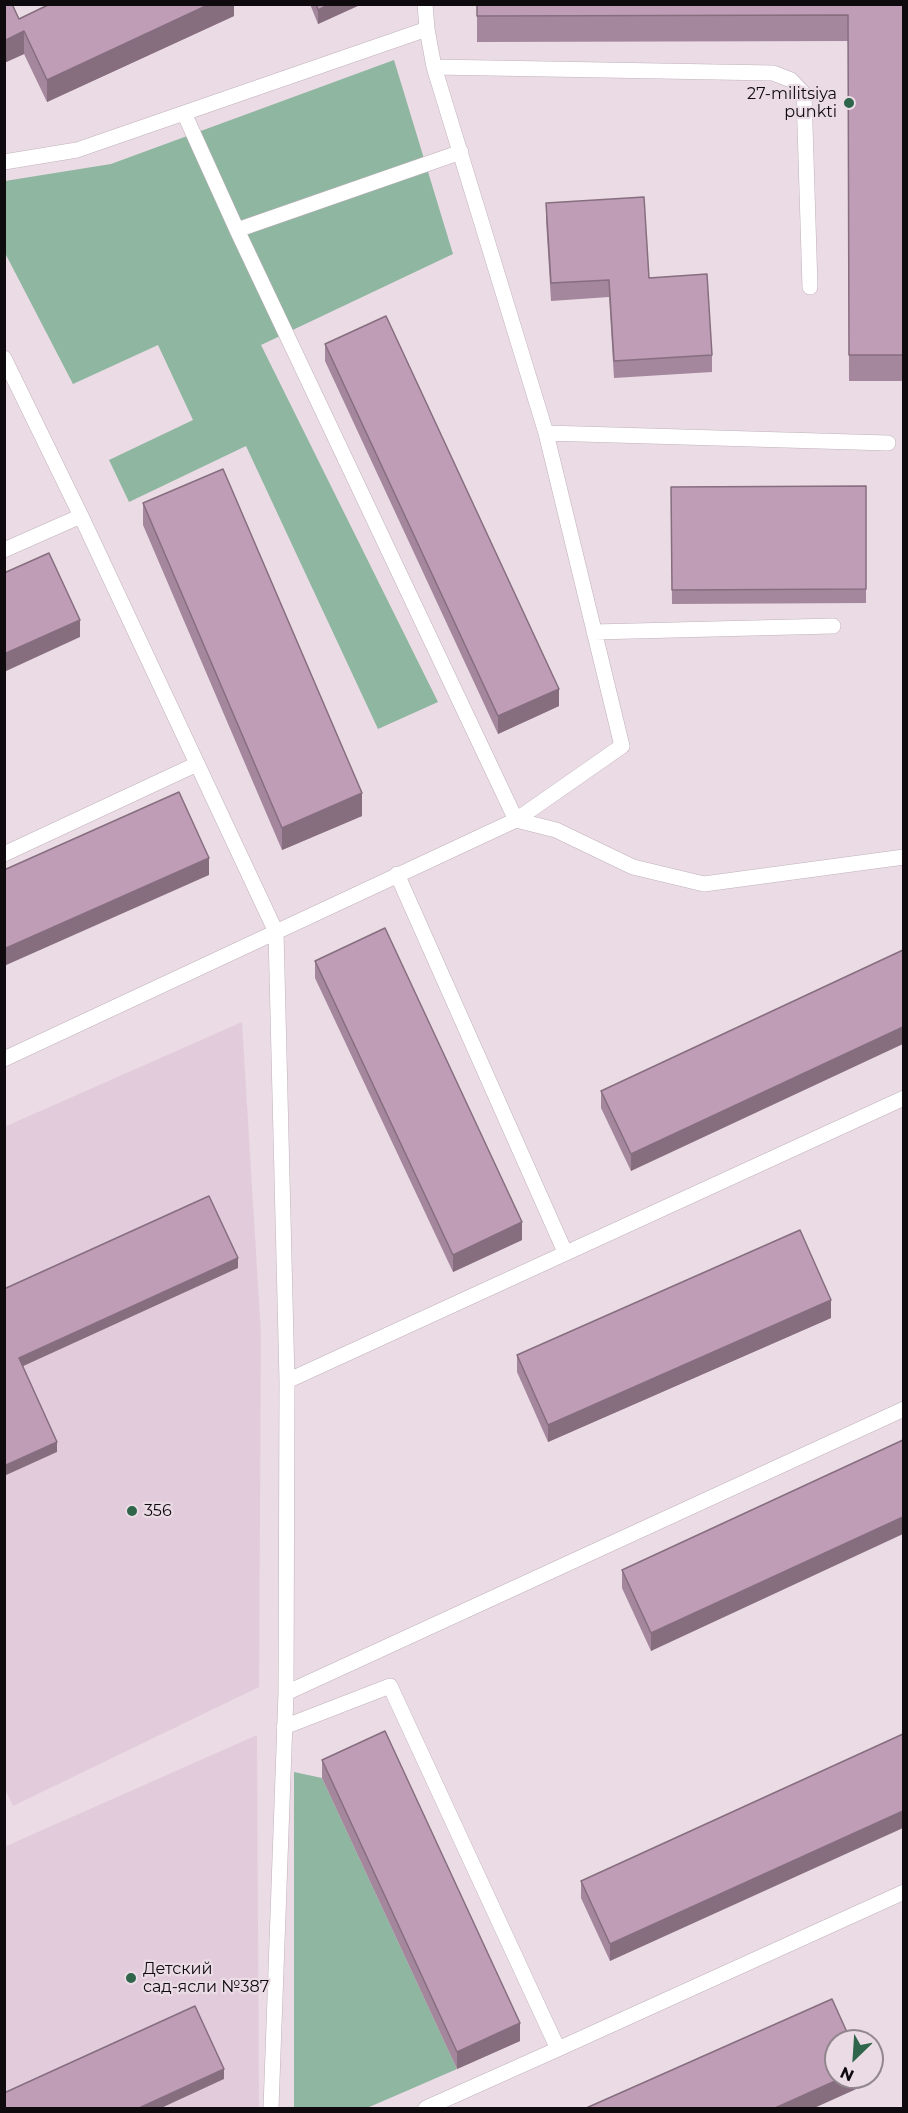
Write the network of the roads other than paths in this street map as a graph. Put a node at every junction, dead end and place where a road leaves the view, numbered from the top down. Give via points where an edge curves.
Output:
1 (425, 4) edge
2 (427, 29) junction
3 (434, 67) junction
4 (184, 113) junction
5 (460, 152) junction
6 (4, 162) edge
7 (237, 230) junction
8 (810, 287) dead end
9 (4, 358) edge
10 (546, 433) junction
11 (888, 443) dead end
12 (81, 516) junction
13 (4, 550) edge
14 (833, 626) dead end
15 (594, 632) junction
16 (197, 764) junction
17 (516, 820) junction
18 (4, 854) edge
19 (903, 857) edge
20 (397, 874) junction
21 (276, 932) junction
22 (4, 1059) edge
23 (903, 1098) edge
24 (565, 1252) junction
25 (287, 1382) junction
26 (903, 1409) edge
27 (286, 1694) junction
28 (284, 1727) junction
29 (903, 1892) edge
30 (558, 2049) junction
31 (271, 2109) edge
32 (426, 2109) edge

1 - 2 lane
2 - 3 lane
2 - 4 lane
3 - 5 lane
3 - 8 lane via 773,73 791,80 804,94
4 - 6 lane via 77,150
4 - 7 lane
5 - 7 lane
5 - 10 lane
7 - 17 lane
9 - 12 lane
10 - 11 lane
10 - 15 lane
12 - 13 lane
12 - 16 lane
14 - 15 lane
15 - 17 lane via 622,746
16 - 18 lane
16 - 21 lane
17 - 19 lane via 556,830 633,867 704,884
17 - 20 lane
20 - 21 lane
20 - 24 lane
21 - 22 lane
21 - 25 lane
23 - 24 lane
24 - 25 lane
25 - 27 lane
26 - 27 lane
27 - 28 lane
28 - 30 lane via 390,1686
28 - 31 lane
29 - 30 lane
30 - 32 lane

